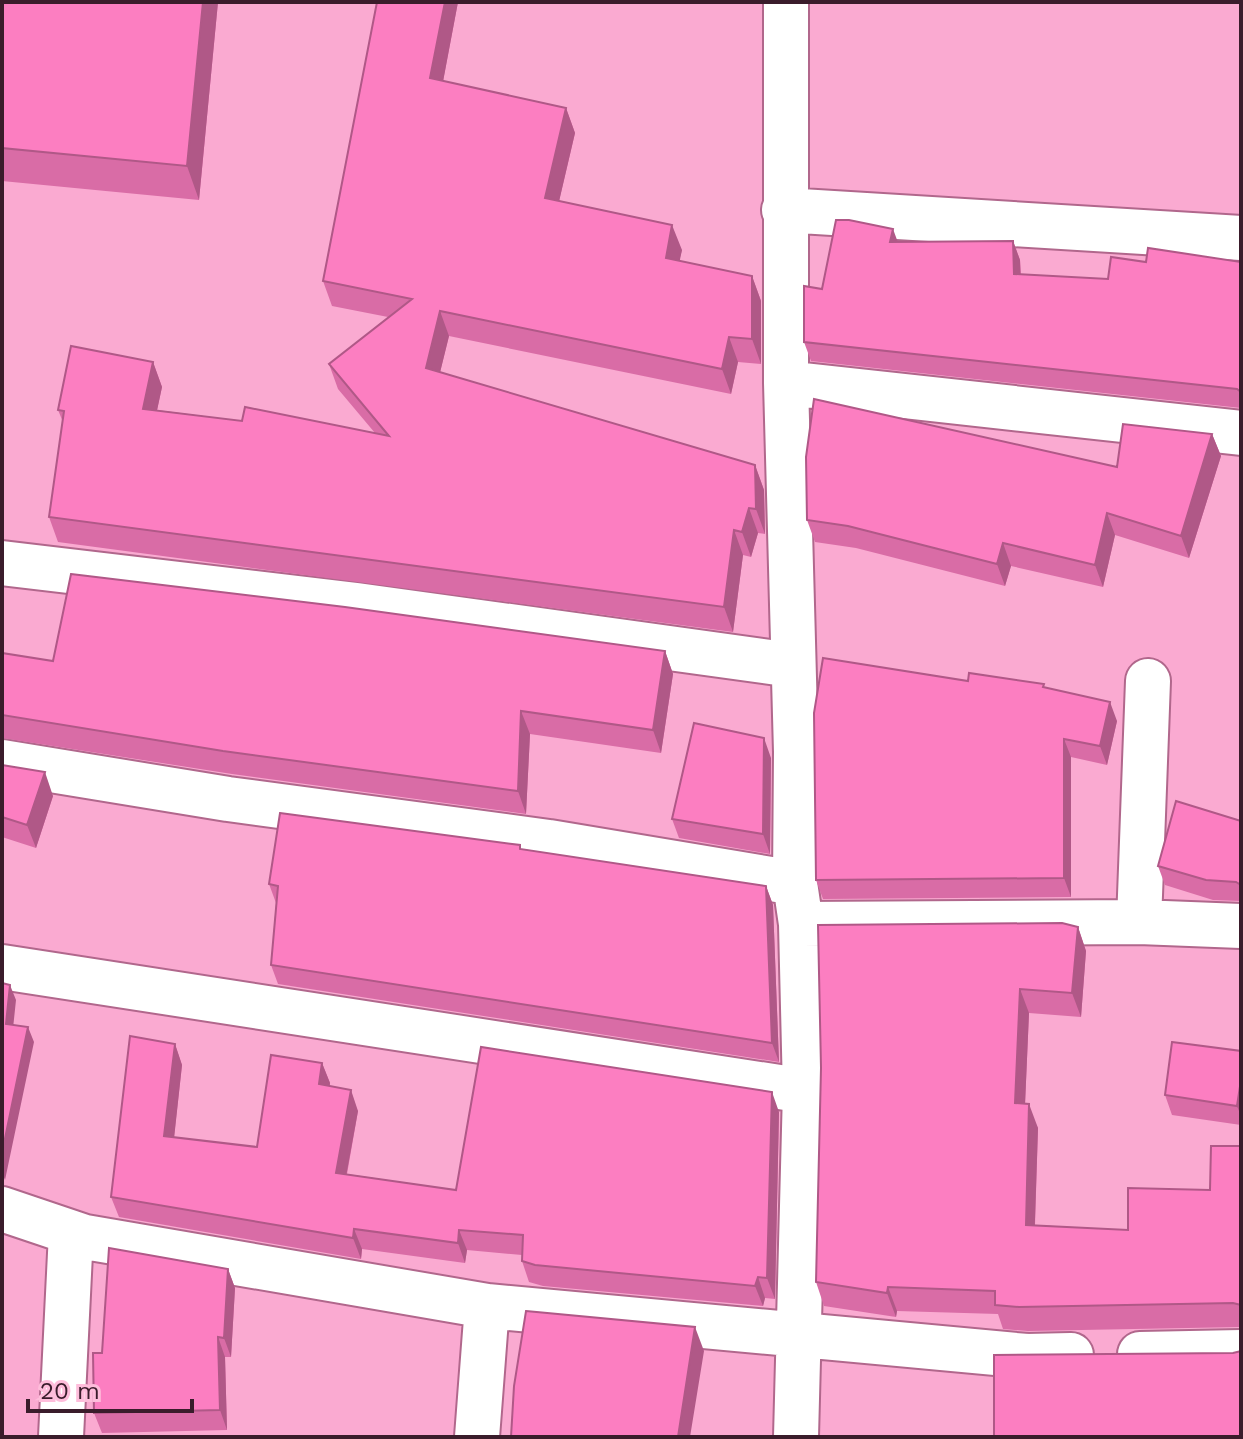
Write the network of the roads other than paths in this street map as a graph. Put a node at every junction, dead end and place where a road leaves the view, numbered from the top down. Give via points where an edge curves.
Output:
1 (786, 2) edge
2 (784, 210) junction
3 (1241, 238) edge
4 (786, 383) junction
5 (1241, 433) edge
6 (2, 563) edge
7 (792, 665) junction
8 (1148, 681) dead end
9 (2, 762) edge
10 (798, 904) junction
11 (1139, 922) junction
12 (1241, 926) edge
13 (2, 967) edge
14 (805, 1091) junction
15 (2, 1209) edge
16 (71, 1233) junction
17 (487, 1306) junction
18 (796, 1336) junction
19 (1241, 1352) edge
20 (61, 1437) edge
21 (477, 1437) edge
22 (796, 1437) edge

1 - 2 street
2 - 3 street
2 - 4 street
4 - 5 street
4 - 7 street
6 - 7 street
7 - 10 street
8 - 11 street
9 - 10 street via 549,842
10 - 11 street
10 - 14 street
11 - 12 street
13 - 14 street
14 - 18 street
15 - 16 street
16 - 17 street
16 - 20 street
17 - 18 street
17 - 21 street
18 - 19 street via 1027,1356
18 - 22 street

